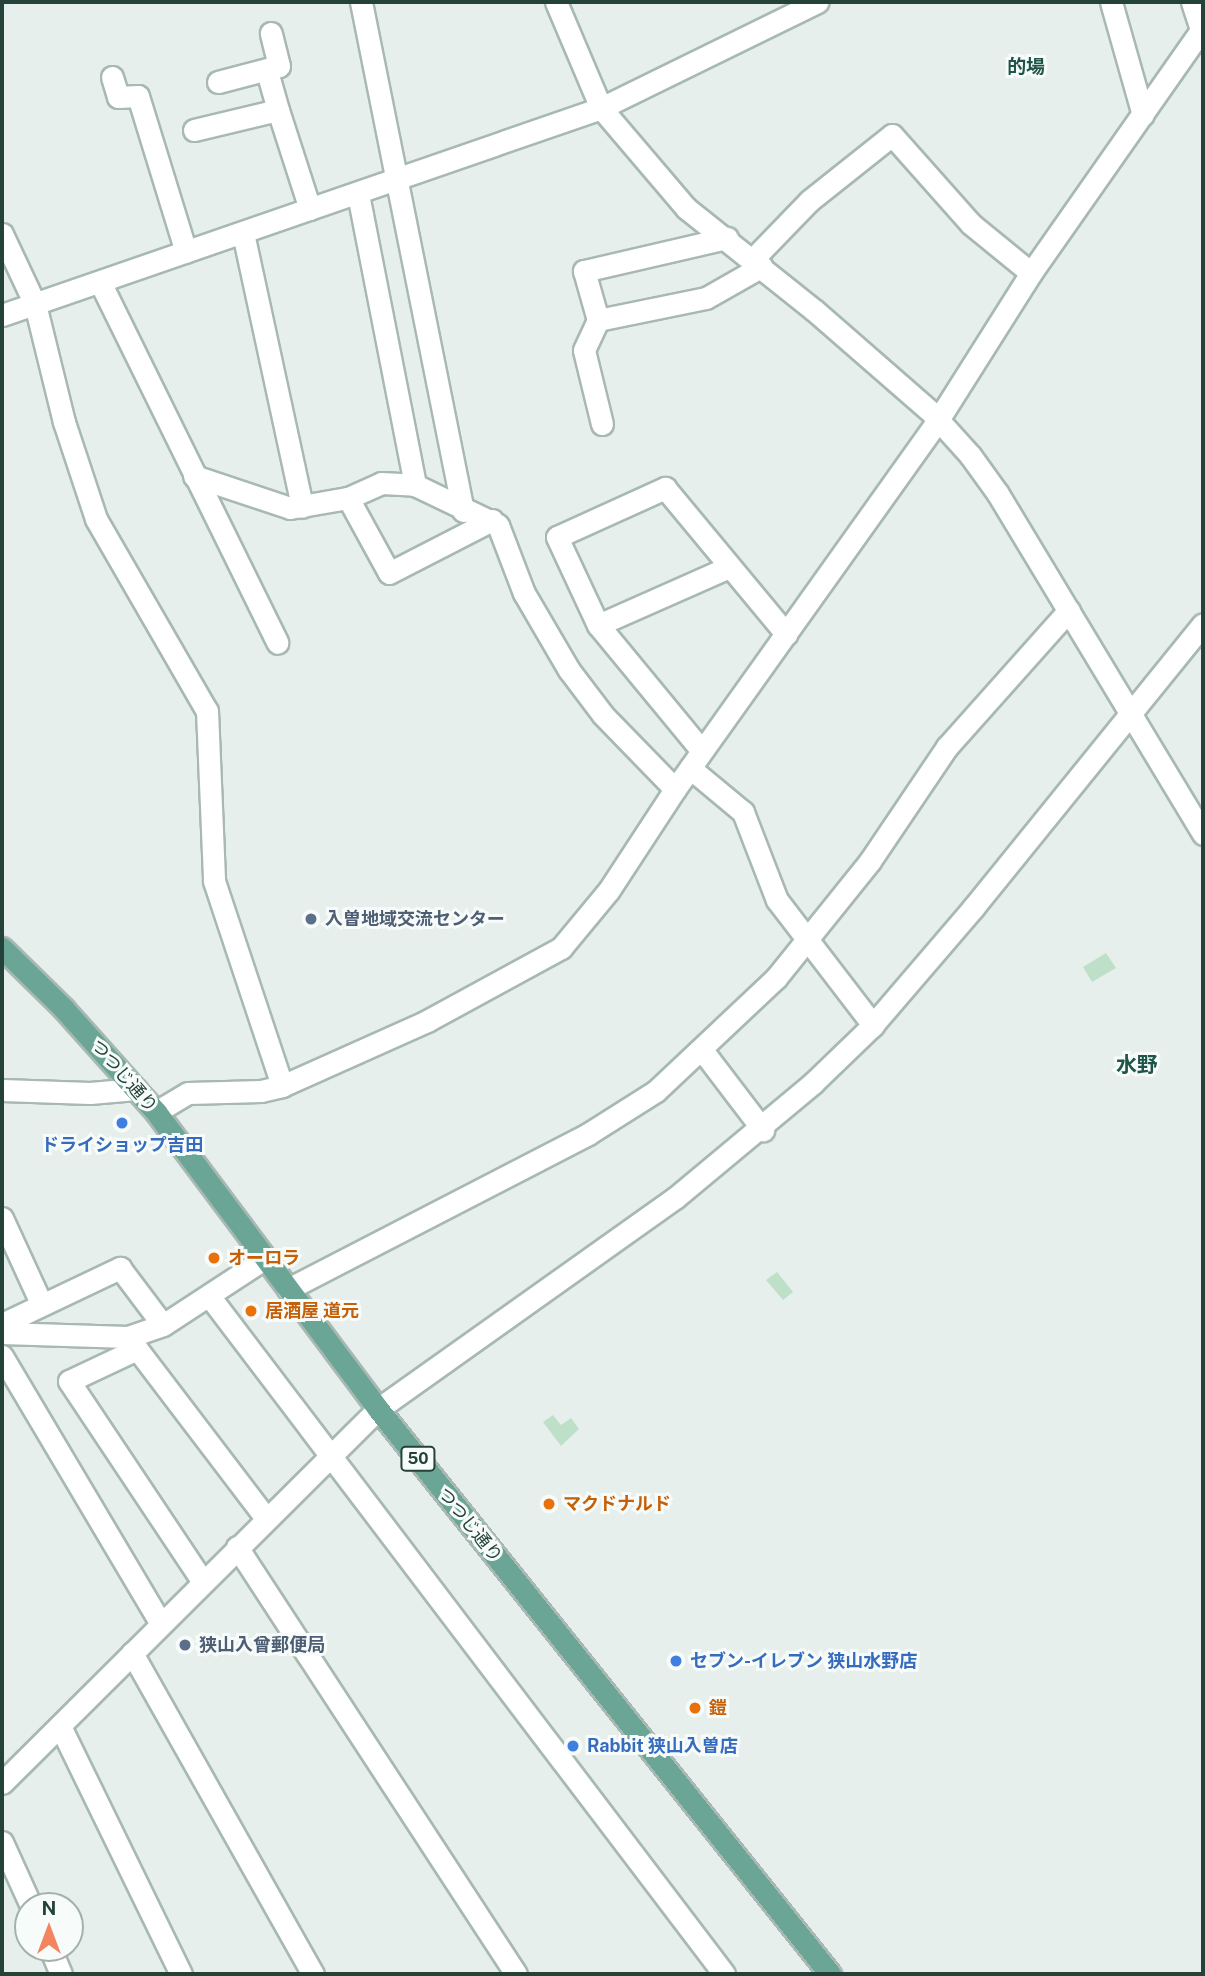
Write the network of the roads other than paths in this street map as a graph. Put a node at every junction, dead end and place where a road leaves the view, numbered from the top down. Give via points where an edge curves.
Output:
1 (361, 2) edge
2 (556, 2) edge
3 (817, 2) edge
4 (1111, 2) edge
5 (1192, 2) edge
6 (1202, 28) edge
7 (271, 33) dead end
8 (267, 71) junction
9 (112, 77) dead end
10 (218, 82) dead end
11 (601, 108) junction
12 (278, 110) junction
13 (1143, 115) junction
14 (194, 130) dead end
15 (396, 181) junction
16 (358, 194) junction
17 (310, 209) junction
18 (243, 233) junction
19 (2, 234) edge
20 (727, 238) junction
21 (186, 252) junction
22 (758, 262) junction
23 (1031, 273) junction
24 (100, 282) junction
25 (35, 304) junction
26 (2, 315) edge
27 (598, 320) junction
28 (939, 420) junction
29 (602, 424) dead end
30 (194, 476) junction
31 (415, 485) junction
32 (348, 498) junction
33 (302, 507) junction
34 (463, 511) junction
35 (492, 520) junction
36 (729, 567) junction
37 (1069, 610) junction
38 (1203, 624) edge
39 (598, 625) junction
40 (786, 634) junction
41 (278, 643) dead end
42 (1131, 715) junction
43 (696, 759) junction
44 (675, 789) junction
45 (1203, 834) edge
46 (809, 939) junction
47 (2, 948) edge
48 (873, 1025) junction
49 (702, 1050) junction
50 (282, 1086) junction
51 (2, 1090) edge
52 (136, 1090) junction
53 (156, 1112) junction
54 (763, 1130) junction
55 (2, 1218) edge
56 (264, 1259) junction
57 (288, 1289) junction
58 (210, 1297) junction
59 (41, 1303) junction
60 (2, 1324) edge
61 (163, 1325) junction
62 (2, 1333) edge
63 (132, 1343) junction
64 (2, 1356) edge
65 (378, 1409) junction
66 (328, 1456) junction
67 (265, 1517) junction
68 (237, 1548) junction
69 (203, 1582) junction
70 (161, 1624) junction
71 (132, 1653) junction
72 (60, 1726) junction
73 (2, 1783) edge
74 (2, 1842) edge
75 (25, 1892) edge
76 (181, 1974) edge
77 (313, 1974) edge
78 (516, 1974) edge
79 (724, 1974) edge
80 (830, 1974) edge

1 - 15 street
2 - 11 street
3 - 11 street
4 - 13 street
5 - 6 street
6 - 13 street
7 - 8 street via 279,66
8 - 10 street
8 - 12 street
9 - 21 street via 118,97 138,96
11 - 15 street
11 - 20 street via 686,208
12 - 14 street
12 - 17 street
13 - 23 street
15 - 16 street
15 - 34 street
16 - 17 street
16 - 31 street
17 - 18 street
18 - 21 street
18 - 33 street
19 - 25 street
20 - 22 street
20 - 27 street via 584,271
21 - 24 street
22 - 23 street via 809,201 892,135 971,223
22 - 27 street via 706,298
22 - 28 street
23 - 28 street
24 - 25 street
24 - 30 street
25 - 26 street
25 - 50 street via 64,422 96,519 207,711 214,881
27 - 29 street via 584,350
28 - 37 street via 999,494
28 - 40 street
30 - 33 street via 274,505
30 - 41 street
31 - 32 street via 382,483
31 - 34 street
32 - 33 street
32 - 35 street via 389,573
34 - 35 street
35 - 44 street via 524,593 569,670 603,715
36 - 39 street
36 - 39 street via 665,488 557,537
36 - 40 street
37 - 42 street
37 - 46 street via 947,747 870,861
38 - 42 street
39 - 43 street
40 - 43 street
42 - 45 street
42 - 48 street
43 - 44 street
43 - 46 street via 743,812 777,900
44 - 50 street via 609,890 562,948 427,1021
46 - 48 street
46 - 49 street
47 - 52 main road, つつじ通り / 50
48 - 54 street
49 - 54 street
49 - 57 street via 648,1097 588,1134
50 - 53 street via 188,1093
51 - 52 street
52 - 53 main road, つつじ通り / 50
53 - 56 main road, つつじ通り / 50
54 - 65 street
55 - 59 street
56 - 57 main road, つつじ通り / 50
56 - 58 street
57 - 65 main road, つつじ通り / 50
58 - 61 street
58 - 66 street
59 - 60 street
59 - 61 street via 120,1268
61 - 63 street
62 - 63 street
63 - 67 street
63 - 69 street via 69,1381
64 - 70 street
65 - 66 street
65 - 80 main road, つつじ通り / 50
66 - 67 street
66 - 79 street
67 - 68 street
68 - 69 street
68 - 78 street
69 - 70 street
70 - 71 street
71 - 72 street
71 - 77 street
72 - 73 street
72 - 76 street
74 - 75 street

